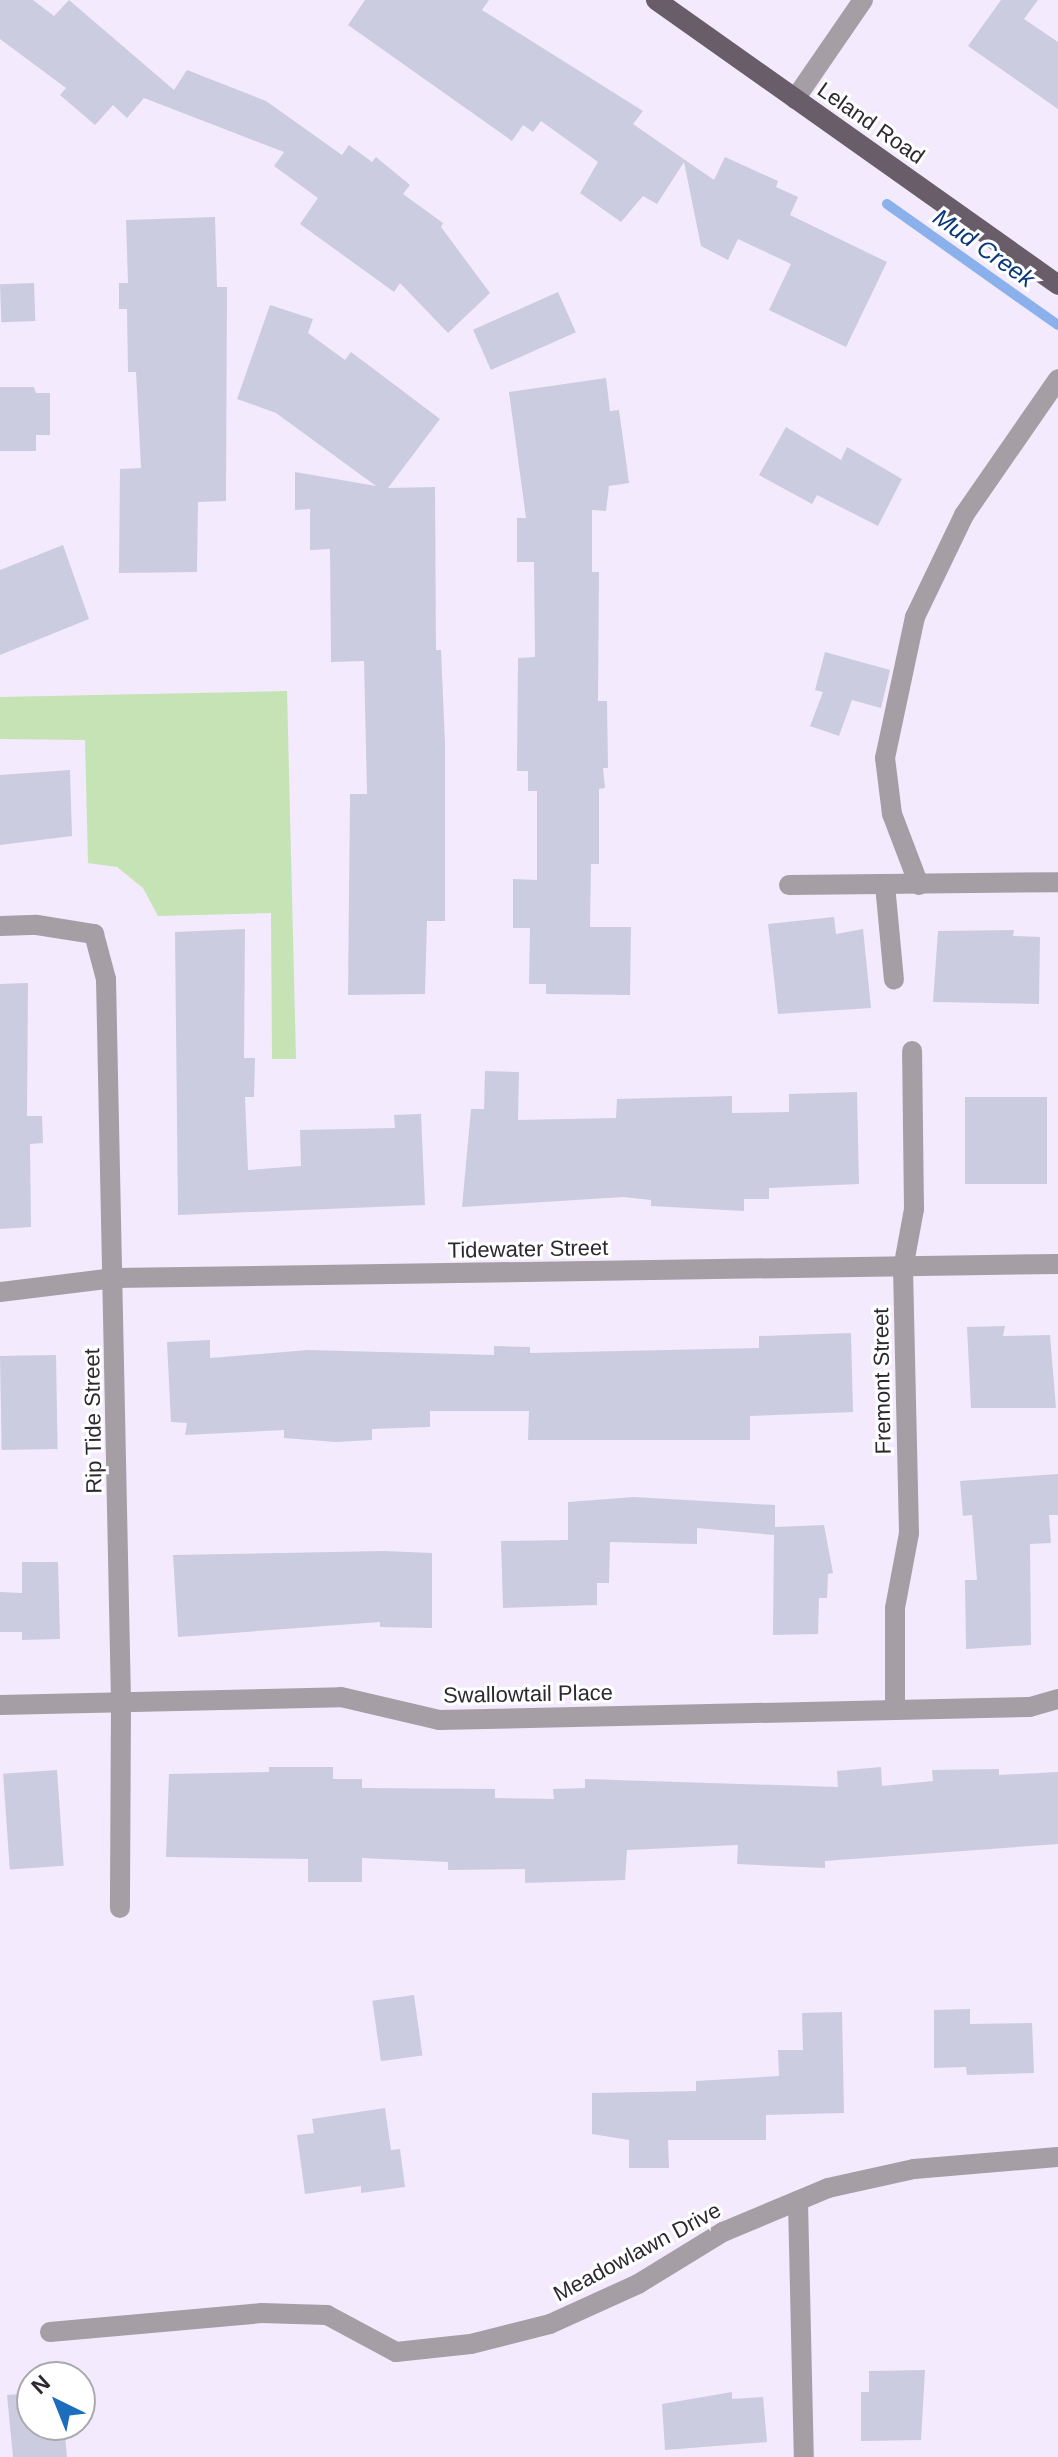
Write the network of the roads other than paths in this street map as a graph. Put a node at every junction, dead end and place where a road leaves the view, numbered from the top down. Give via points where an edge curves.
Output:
1 (656, 0) edge
2 (863, 0) edge
3 (795, 99) junction
4 (1058, 285) edge
5 (1058, 379) edge
6 (1058, 882) edge
7 (789, 885) dead end
8 (885, 885) junction
9 (919, 885) junction
10 (0, 926) edge
11 (894, 980) dead end
12 (912, 1051) dead end
13 (1058, 1264) edge
14 (903, 1269) junction
15 (114, 1278) junction
16 (0, 1292) edge
17 (1058, 1699) edge
18 (121, 1702) junction
19 (0, 1705) edge
20 (895, 1710) junction
21 (120, 1908) dead end
22 (1058, 2157) edge
23 (798, 2201) junction
24 (50, 2332) dead end
25 (804, 2457) edge

1 - 3 main road, Leland Road
2 - 3 street
3 - 4 main road, Leland Road
5 - 9 street via 964,515 915,617 885,758 892,814
6 - 9 street
7 - 8 street
8 - 9 street
8 - 11 street
10 - 15 street, Rip Tide Street via 37,925 94,934 106,979
12 - 14 street, Fremont Street via 914,1209
13 - 14 street, Tidewater Street
14 - 15 street, Tidewater Street
14 - 20 street, Fremont Street via 909,1533 895,1608
15 - 16 street, Tidewater Street
15 - 18 street, Rip Tide Street
17 - 20 street, Swallowtail Place via 1030,1707
18 - 19 street, Swallowtail Place
18 - 20 street, Swallowtail Place via 341,1697 439,1720
18 - 21 street, Rip Tide Street
22 - 23 street, Meadowlawn Drive via 914,2169
23 - 24 street, Meadowlawn Drive via 723,2232 638,2284 550,2324 471,2344 396,2352 327,2315 261,2313
23 - 25 street

